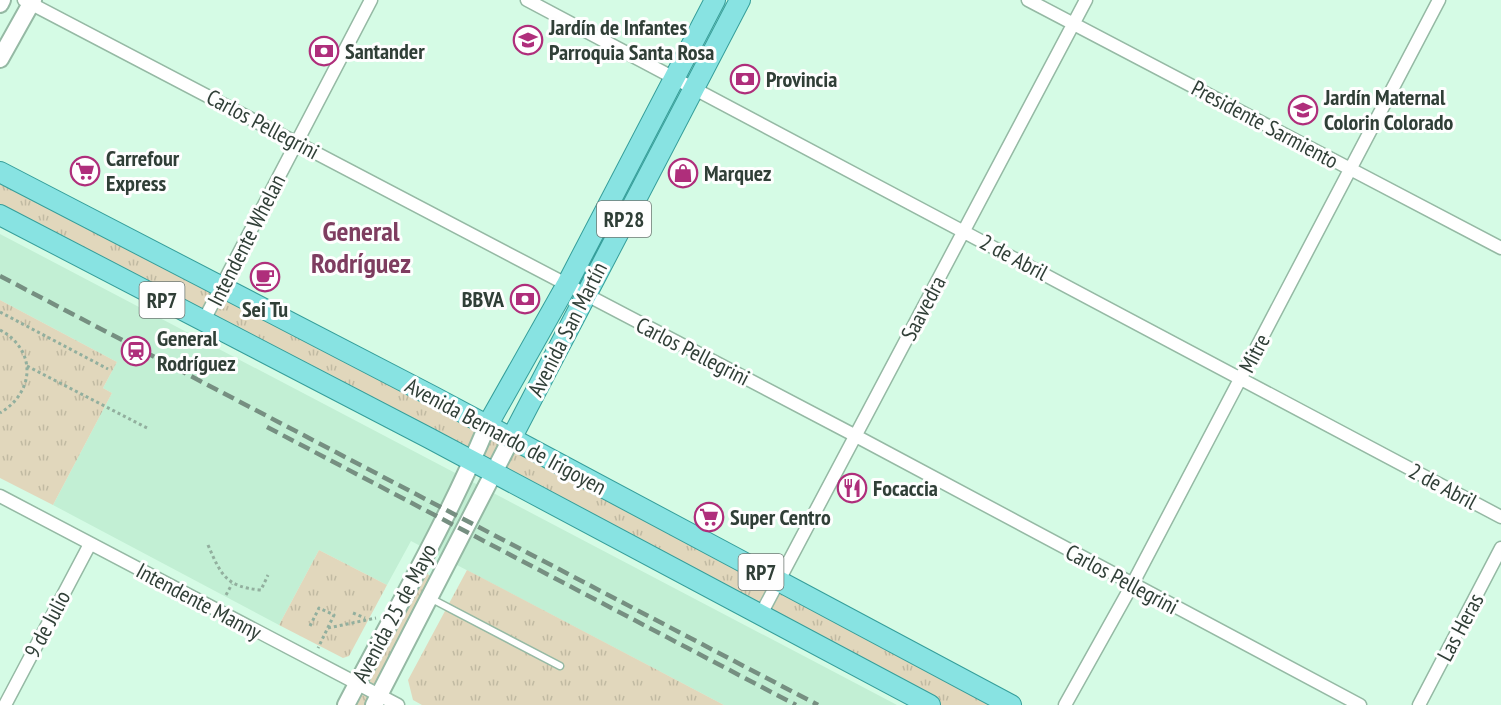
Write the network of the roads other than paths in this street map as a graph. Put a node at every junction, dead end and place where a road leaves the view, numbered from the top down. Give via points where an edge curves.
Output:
1 (2, 0) edge
2 (371, 0) edge
3 (527, 0) edge
4 (715, 0) edge
5 (740, 0) edge
6 (1028, 0) edge
7 (1086, 0) edge
8 (1439, 0) edge
9 (29, 1) edge
10 (0, 4) edge
11 (1074, 25) junction
12 (0, 59) edge
13 (673, 79) junction
14 (693, 88) junction
15 (296, 141) junction
16 (1351, 169) junction
17 (0, 172) edge
18 (0, 215) edge
19 (964, 231) junction
20 (1501, 248) edge
21 (566, 286) junction
22 (221, 288) junction
23 (584, 295) junction
24 (204, 320) junction
25 (1241, 377) junction
26 (488, 426) junction
27 (854, 435) junction
28 (511, 439) junction
29 (473, 461) junction
30 (493, 472) junction
31 (0, 496) edge
32 (1501, 517) edge
33 (442, 521) joint
34 (462, 532) joint
35 (90, 544) junction
36 (1501, 548) edge
37 (779, 581) junction
38 (1132, 585) junction
39 (429, 598) junction
40 (760, 616) junction
41 (560, 666) dead end
42 (357, 684) junction
43 (376, 700) edge
44 (5, 705) edge
45 (346, 705) edge
46 (398, 705) edge
47 (930, 705) edge
48 (1011, 705) edge
49 (1065, 705) edge
50 (1360, 705) edge
51 (1419, 705) edge

1 - 10 main road
2 - 15 street, Intendente Whelan
3 - 13 street, 2 de Abril
4 - 13 main road, Avenida San Martín / RP28
5 - 14 main road, Avenida San Martín / RP28
6 - 11 street, Presidente Sarmiento
7 - 11 street, Saavedra
8 - 16 street, Mitre
9 - 12 main road
9 - 15 street, Carlos Pellegrini
11 - 16 street, Presidente Sarmiento
11 - 19 street, Saavedra
13 - 14 street, 2 de Abril
13 - 21 main road, Avenida San Martín / RP28
14 - 19 street, 2 de Abril
14 - 23 main road, Avenida San Martín / RP28
15 - 21 street, Carlos Pellegrini
15 - 22 street, Intendente Whelan
16 - 20 street, Presidente Sarmiento
16 - 25 street, Mitre
17 - 22 main road, Avenida Bernardo de Irigoyen / RP7
18 - 24 main road, Avenida Bernardo de Irigoyen / RP7
19 - 25 street, 2 de Abril
19 - 27 street, Saavedra
21 - 23 street, Carlos Pellegrini
21 - 26 main road, Avenida San Martín / RP28
22 - 24 street, Intendente Whelan
22 - 26 main road, Avenida Bernardo de Irigoyen / RP7
23 - 27 street, Carlos Pellegrini
23 - 28 main road, Avenida San Martín / RP28
24 - 29 main road, Avenida Bernardo de Irigoyen / RP7
25 - 32 street, 2 de Abril
25 - 38 street, Mitre
26 - 28 main road, Avenida Bernardo de Irigoyen / RP7
26 - 29 main road, Avenida San Martín / RP28
27 - 37 street, Saavedra
27 - 38 street, Carlos Pellegrini
28 - 30 main road, Avenida San Martín / RP28
28 - 37 main road, Avenida Bernardo de Irigoyen / RP7
29 - 30 main road, Avenida Bernardo de Irigoyen / RP7
29 - 33 main road, Avenida San Martín / RP28
30 - 34 main road, Avenida San Martín / RP28
30 - 40 main road, Avenida Bernardo de Irigoyen / RP7
31 - 35 street, Intendente Manny
33 - 42 main road, Avenida 25 de Mayo / RP28
34 - 39 main road, Avenida 25 de Mayo / RP28
35 - 42 street, Intendente Manny
35 - 44 street, 9 de Julio
36 - 51 street, Las Heras
37 - 40 street, Saavedra
37 - 48 main road, Avenida Bernardo de Irigoyen / RP7
38 - 49 street, Mitre
38 - 50 street, Carlos Pellegrini
39 - 41 lane
39 - 43 main road, Avenida 25 de Mayo / RP28
40 - 47 main road, Avenida Bernardo de Irigoyen / RP7
42 - 43 street, Intendente Manny
42 - 45 main road, Avenida 25 de Mayo / RP28
43 - 46 street, Intendente Manny

